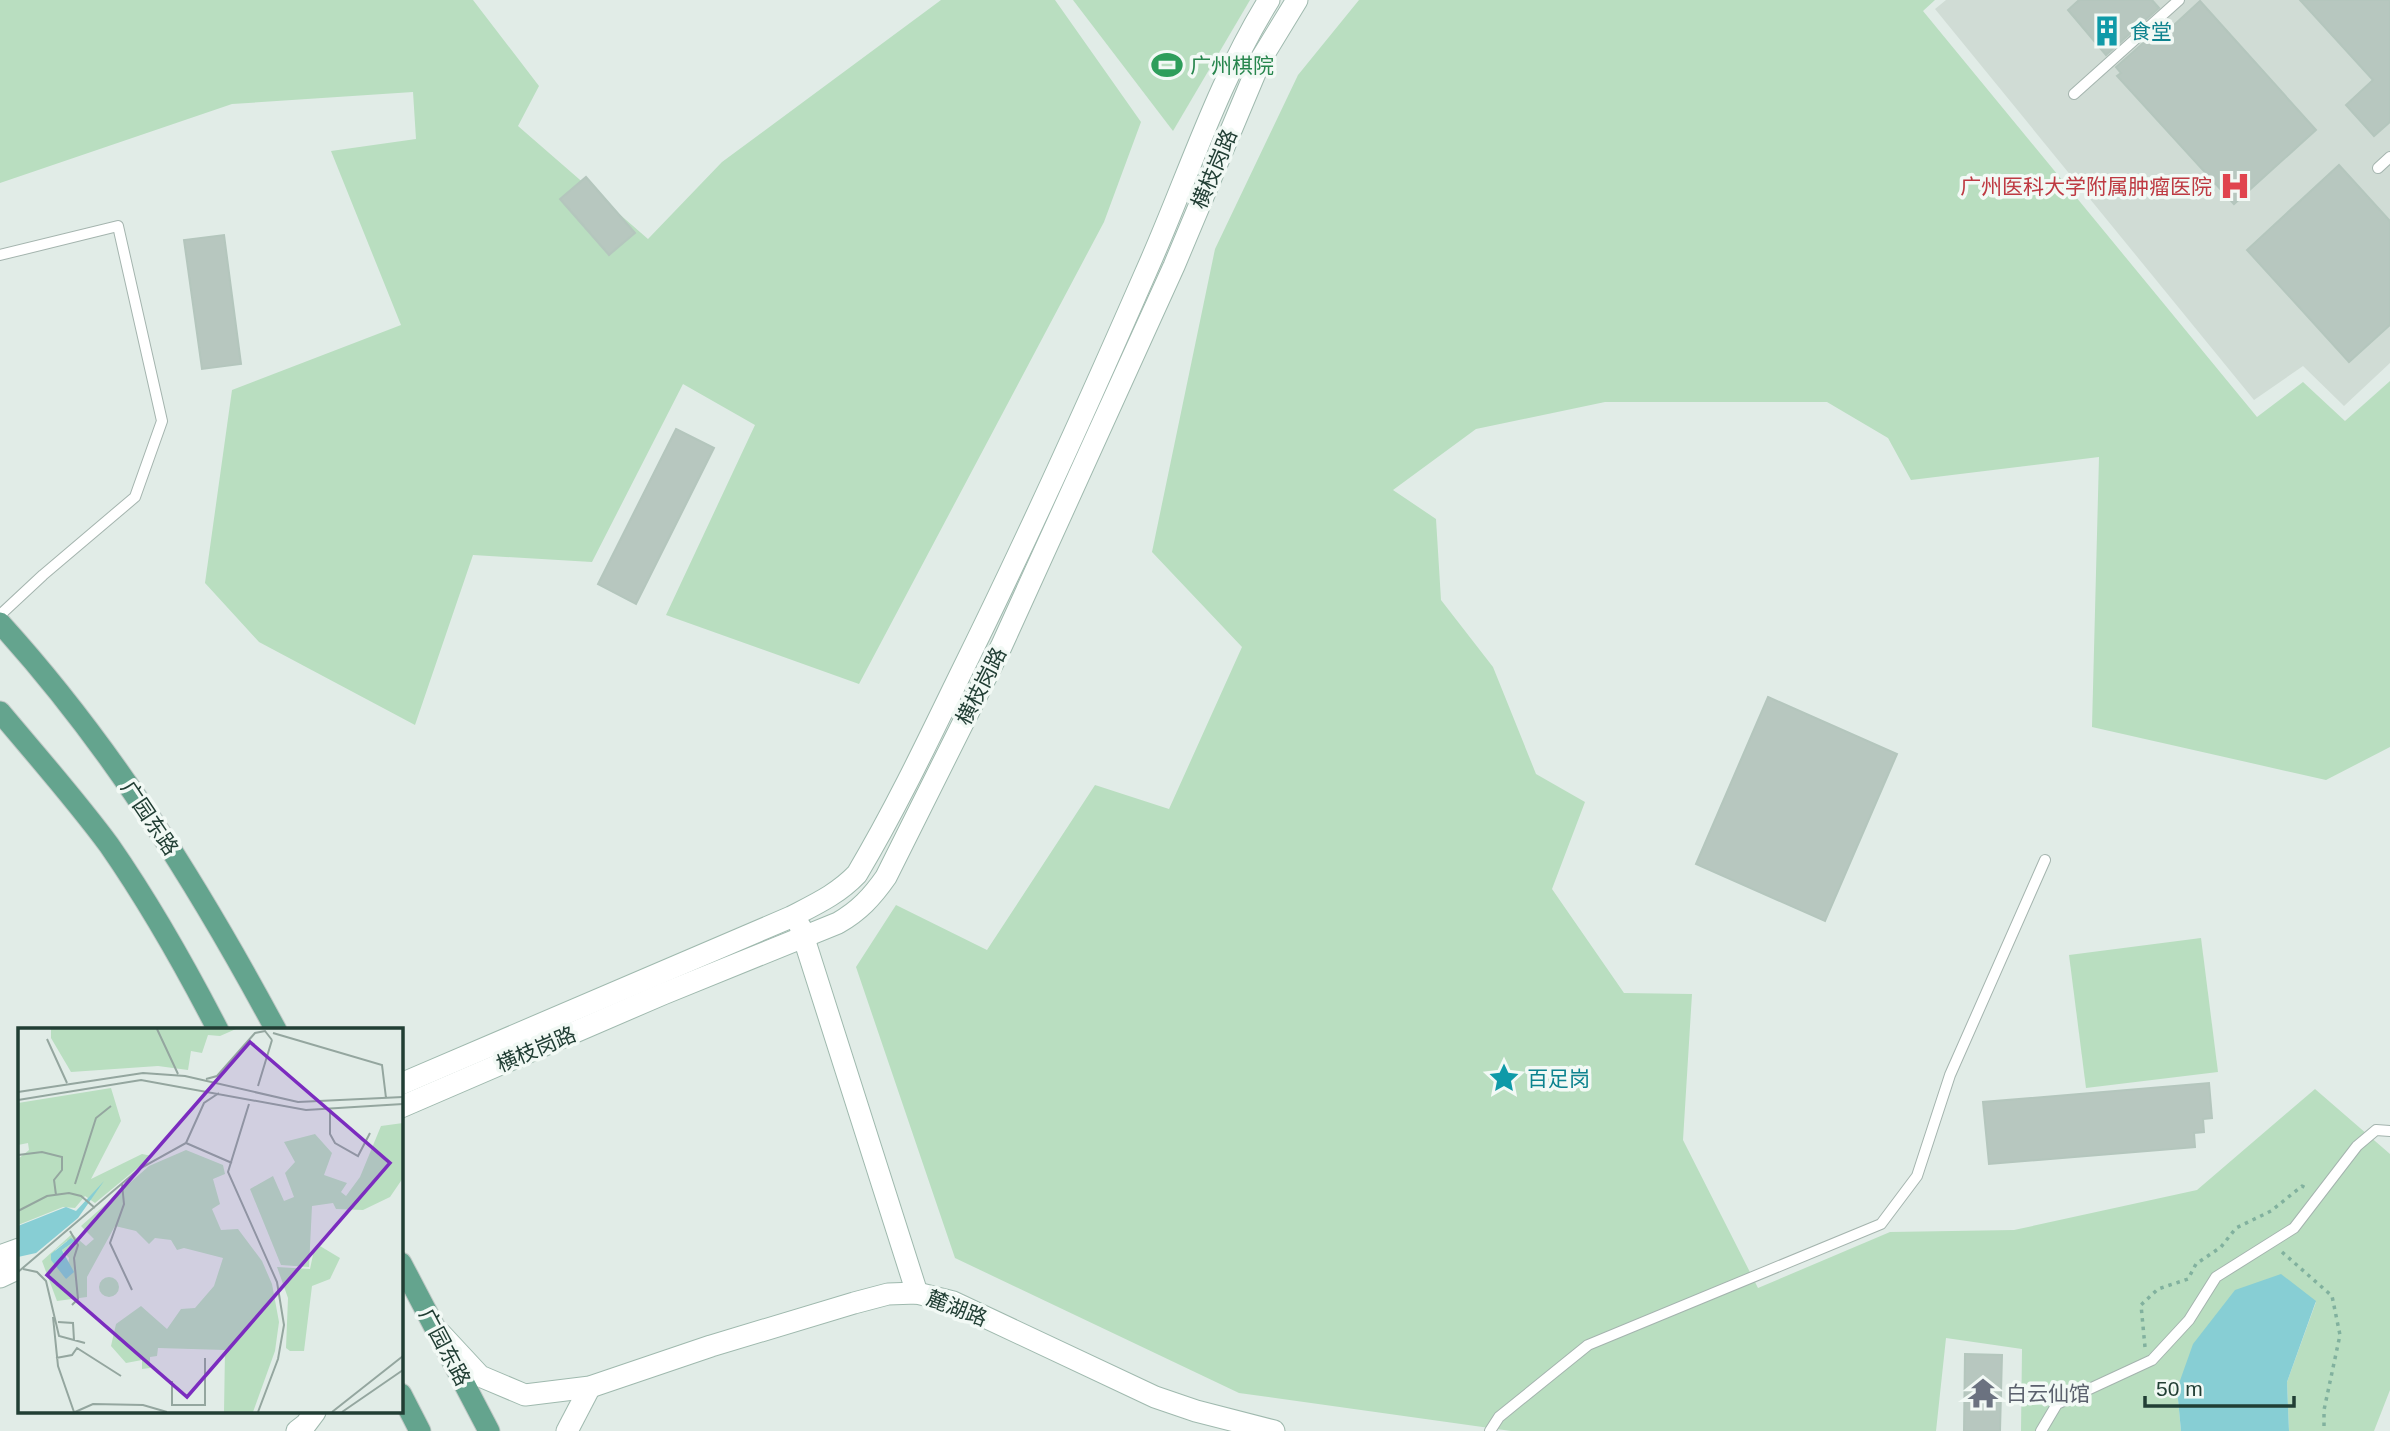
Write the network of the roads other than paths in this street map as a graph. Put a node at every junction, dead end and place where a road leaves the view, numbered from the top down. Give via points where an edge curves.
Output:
1 (1269, 0) edge
2 (1297, 0) edge
3 (2179, 0) edge
4 (2074, 94) dead end
5 (2390, 157) edge
6 (2378, 168) dead end
7 (0, 255) edge
8 (0, 615) edge
9 (0, 623) edge
10 (0, 712) edge
11 (2045, 860) dead end
12 (796, 915) junction
13 (804, 938) junction
14 (217, 1028) edge
15 (275, 1028) edge
16 (402, 1084) edge
17 (402, 1107) edge
18 (2390, 1131) edge
19 (18, 1249) edge
20 (0, 1256) edge
21 (402, 1265) edge
22 (18, 1268) edge
23 (0, 1277) edge
24 (917, 1293) junction
25 (435, 1327) junction
26 (590, 1387) junction
27 (402, 1396) edge
28 (314, 1414) edge
29 (297, 1431) edge
30 (420, 1431) edge
31 (489, 1431) edge
32 (567, 1431) edge
33 (1274, 1431) edge
34 (1490, 1431) edge
35 (2041, 1431) edge

1 - 12 main road, 横枝岗路 via 1222,89 1162,237 1013,569 917,761 857,873 843,889
2 - 13 main road, 横枝岗路 via 1261,58 1174,266 1023,600 886,877 856,913
3 - 4 lane
5 - 6 lane
7 - 8 lane via 118,226 162,421 135,497
9 - 15 main road, 广园东路 via 61,694 134,793 231,947
10 - 14 main road via 135,883
11 - 34 lane via 1950,1075 1917,1176 1881,1224 1588,1345 1499,1417
12 - 13 main road
12 - 16 main road, 横枝岗路
13 - 17 main road, 横枝岗路 via 663,993
13 - 24 main road
18 - 35 lane via 2376,1130 2357,1146 2294,1228 2216,1277 2189,1320 2152,1360 2057,1404
19 - 20 main road
21 - 25 main road, 广园东路
22 - 23 main road
24 - 26 main road, 麓湖路 via 888,1294 854,1303
24 - 33 main road, 麓湖路 via 953,1302 1155,1397
25 - 26 main road, 麓湖路 via 480,1376 525,1395
25 - 31 main road, 广园东路
26 - 32 main road
27 - 30 main road
28 - 29 main road

